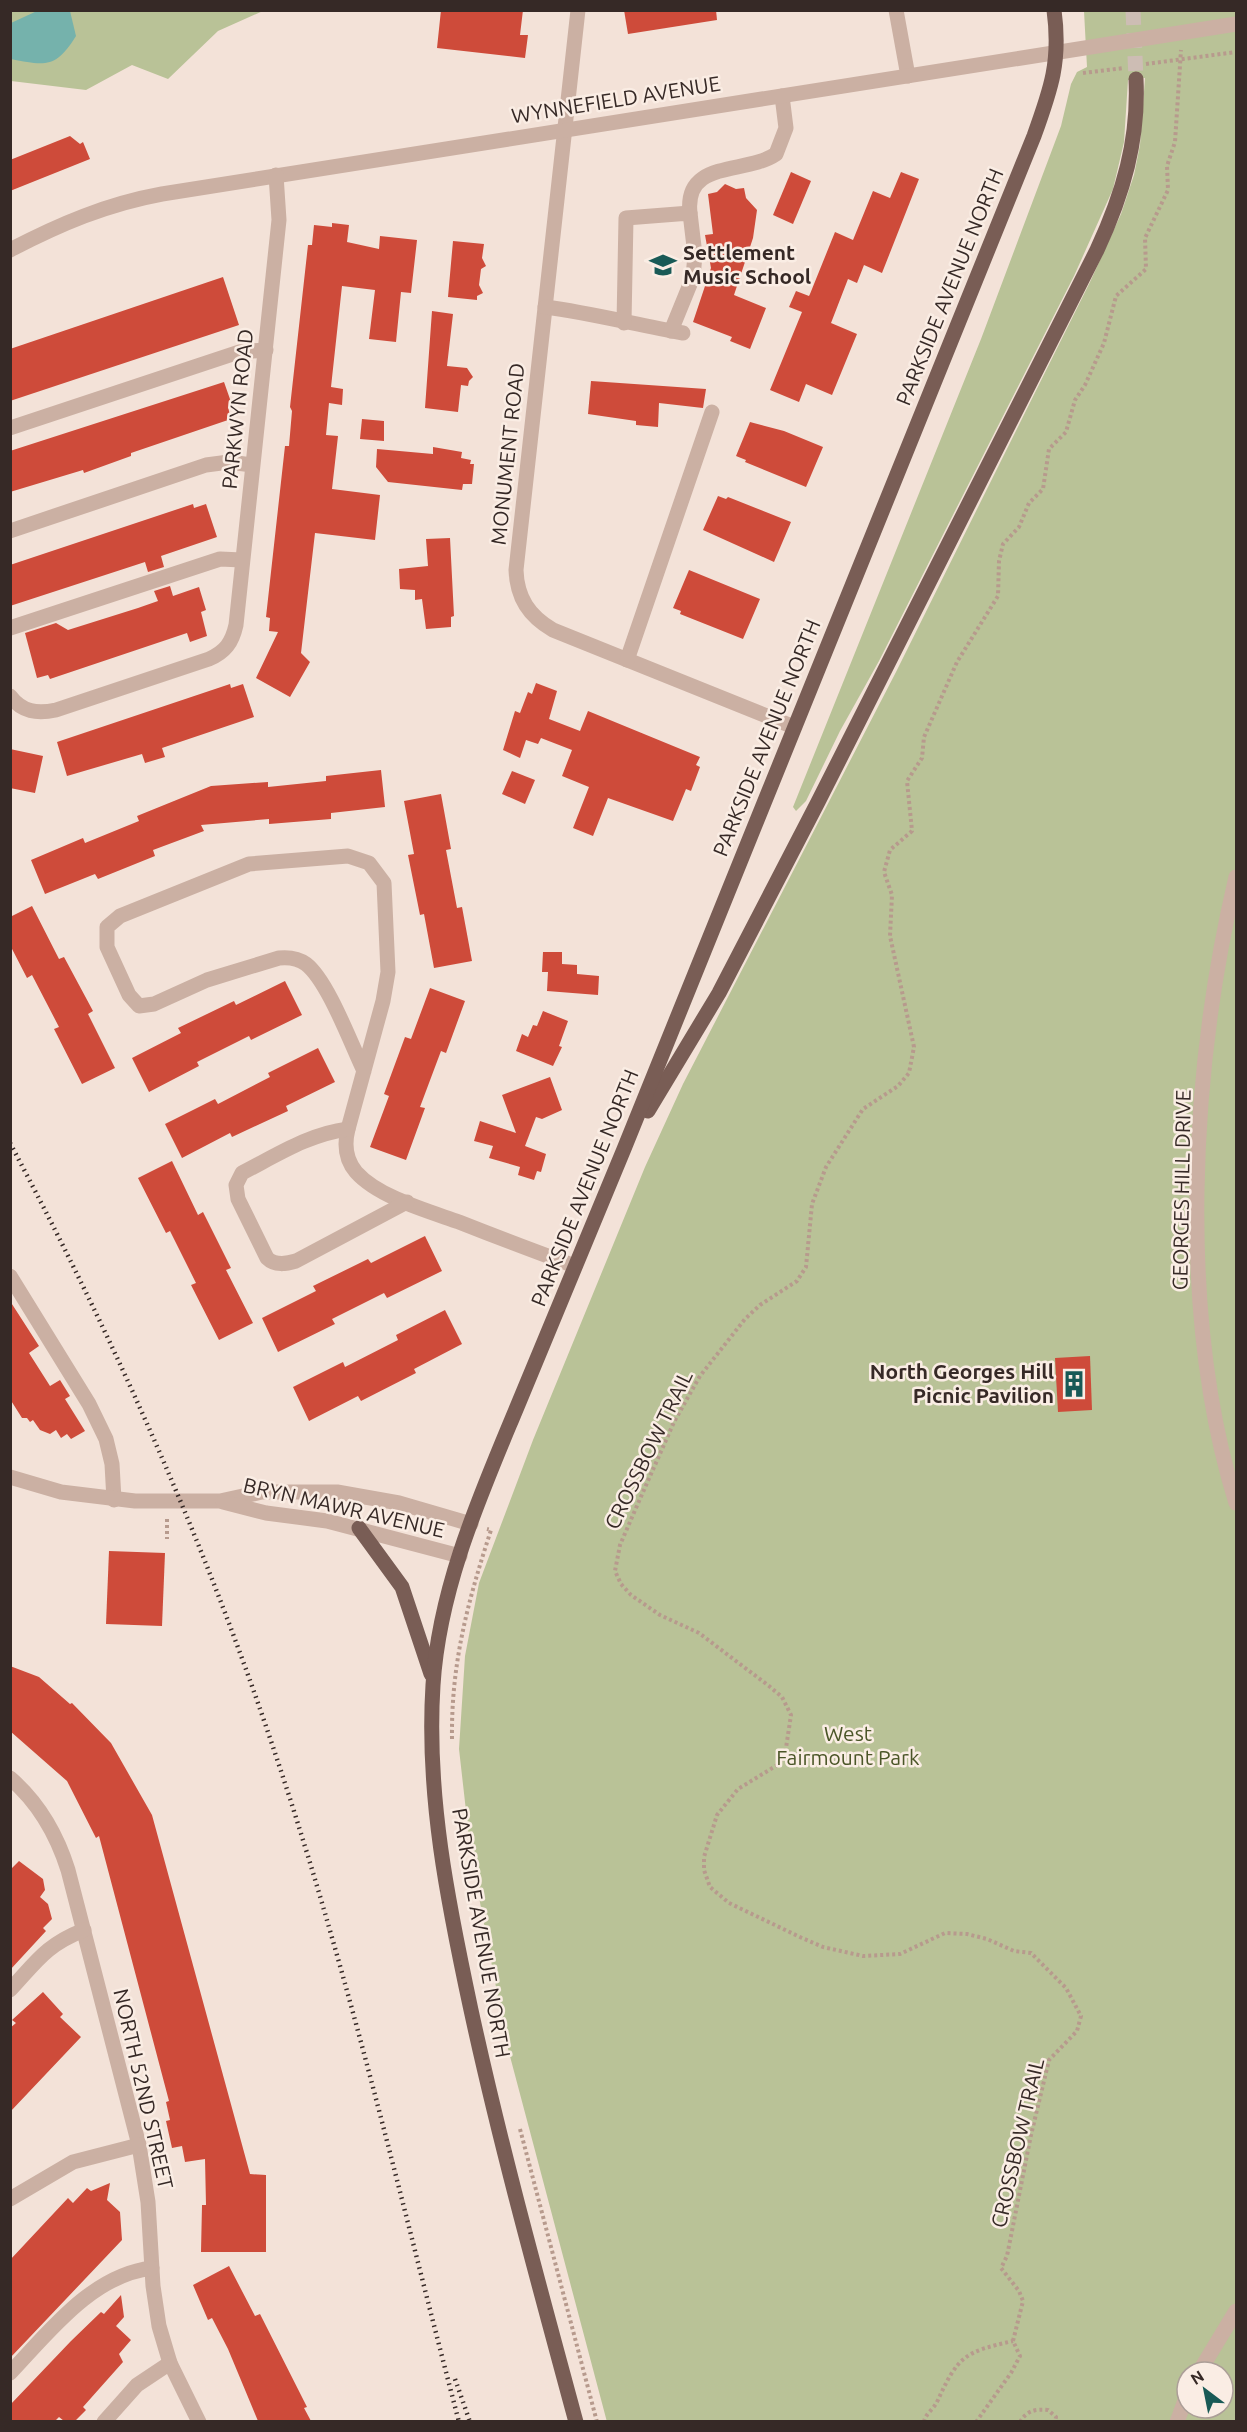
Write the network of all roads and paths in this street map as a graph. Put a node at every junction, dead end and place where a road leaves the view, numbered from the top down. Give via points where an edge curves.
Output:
1 (578, 10) edge
2 (896, 10) edge
3 (1054, 10) edge
4 (1236, 24) edge
5 (1181, 50) dead end
6 (1058, 52) junction
7 (1236, 52) edge
8 (1180, 59) junction
9 (1133, 71) junction
10 (1083, 74) dead end
11 (908, 76) junction
12 (782, 96) junction
13 (566, 129) junction
14 (276, 175) junction
15 (690, 213) junction
16 (10, 250) edge
17 (545, 307) junction
18 (624, 323) junction
19 (266, 350) junction
20 (712, 412) dead end
21 (10, 428) edge
22 (252, 465) junction
23 (10, 531) edge
24 (242, 560) junction
25 (10, 628) edge
26 (627, 660) junction
27 (10, 696) edge
28 (794, 727) junction
29 (1236, 877) edge
30 (364, 1071) junction
31 (348, 1130) junction
32 (621, 1154) junction
33 (407, 1202) junction
34 (575, 1266) junction
35 (10, 1276) edge
36 (10, 1477) edge
37 (114, 1500) junction
38 (220, 1501) junction
39 (1236, 1503) edge
40 (471, 1524) junction
41 (359, 1528) junction
42 (491, 1530) dead end
43 (460, 1556) junction
44 (433, 1680) junction
45 (452, 1743) dead end
46 (13, 1785) edge
47 (84, 1930) junction
48 (10, 1990) edge
49 (518, 2123) dead end
50 (139, 2145) junction
51 (10, 2199) edge
52 (152, 2268) junction
53 (1236, 2312) edge
54 (1013, 2341) junction
55 (1206, 2360) edge
56 (170, 2363) junction
57 (10, 2373) edge
58 (104, 2421) edge
59 (199, 2421) edge
60 (576, 2421) edge
61 (597, 2421) edge
62 (924, 2421) edge
63 (976, 2421) edge
64 (1020, 2421) edge
65 (1055, 2421) edge

1 - 13 street, MONUMENT ROAD
2 - 11 street
3 - 6 main road, PARKSIDE AVENUE NORTH
4 - 6 street, WYNNEFIELD AVENUE
5 - 8 path
6 - 11 street, WYNNEFIELD AVENUE
6 - 28 main road, PARKSIDE AVENUE NORTH via 1053,81 1034,136
7 - 8 path
8 - 9 path
8 - 54 path, CROSSBOW TRAIL via 1175,142 1167,166 1168,190 1145,238 1146,270 1116,296 1104,343 1075,400 1066,432 1049,449 1043,489 1029,503 1019,527 1003,544 998,596 957,662 924,737 922,758 906,781 912,831 891,850 884,872 892,895 890,936 914,1047 909,1073 898,1086 863,1109 826,1167 812,1203 807,1268 797,1281 745,1319 700,1376 636,1508 620,1545 615,1571 632,1595 660,1615 699,1633 769,1686 782,1697 791,1715 779,1764 738,1789 717,1815 704,1857 710,1887 729,1903 802,1938 863,1956 900,1954 945,1933 967,1934 1031,1953 1066,1988 1081,2016 1077,2031 1049,2060 1007,2256 1001,2268 1023,2301
9 - 10 path
9 - 32 main road via 1136,122 1127,174 1093,259 724,982
11 - 12 street, WYNNEFIELD AVENUE
12 - 13 street, WYNNEFIELD AVENUE
12 - 15 street via 786,128 776,154 755,164 716,171 699,179 689,194
13 - 14 street, WYNNEFIELD AVENUE
13 - 17 street, MONUMENT ROAD
14 - 16 street, WYNNEFIELD AVENUE via 112,204
14 - 19 street, PARKWYN ROAD via 279,220
15 - 18 street via 626,218
15 - 18 street via 693,277 677,332
17 - 18 street via 582,311
17 - 26 street, MONUMENT ROAD via 516,583 525,606 541,623
19 - 21 street via 238,352
19 - 22 street, PARKWYN ROAD
20 - 26 street
22 - 23 street via 206,465
22 - 24 street, PARKWYN ROAD
24 - 25 street via 220,559
24 - 27 street, PARKWYN ROAD via 236,626 228,646 209,659 56,710 27,710
26 - 28 street, MONUMENT ROAD
28 - 32 main road, PARKSIDE AVENUE NORTH
29 - 39 street, GEORGES HILL DRIVE via 1209,1028 1199,1194 1201,1302 1207,1354
30 - 30 street via 322,983 305,963 279,958 139,1006 129,995 106,947 107,927 120,916 249,864 348,856 369,863 384,883 388,957 386,987
30 - 31 street
31 - 33 street via 346,1153 357,1173
31 - 33 street via 325,1132 302,1142 242,1173 238,1179 238,1199 267,1258 280,1264 296,1261
32 - 34 main road, PARKSIDE AVENUE NORTH
33 - 34 street
34 - 40 main road, PARKSIDE AVENUE NORTH
35 - 37 street via 89,1404 106,1439
36 - 37 street, BRYN MAWR AVENUE via 61,1492
37 - 38 street, BRYN MAWR AVENUE
38 - 40 street, BRYN MAWR AVENUE via 262,1492 337,1492 399,1503
38 - 41 street, BRYN MAWR AVENUE via 266,1513
40 - 43 main road, PARKSIDE AVENUE NORTH
41 - 43 street, BRYN MAWR AVENUE
41 - 44 main road via 402,1587
42 - 45 path via 462,1628 455,1667
43 - 44 main road, PARKSIDE AVENUE NORTH via 441,1626
44 - 60 main road, PARKSIDE AVENUE NORTH via 431,1737 436,1813 460,1960 488,2087
46 - 47 street, NORTH 52ND STREET via 43,1815 57,1841
47 - 48 street via 58,1940
47 - 50 street, NORTH 52ND STREET
49 - 61 path
50 - 51 street via 73,2162
50 - 52 street, NORTH 52ND STREET
52 - 56 street, NORTH 52ND STREET via 159,2326
52 - 57 street via 128,2272 86,2298
53 - 55 street
54 - 62 path via 978,2349 964,2357
54 - 63 path, CROSSBOW TRAIL via 1020,2356
56 - 58 street via 137,2385
56 - 59 street, NORTH 52ND STREET
64 - 65 path via 1039,2409 1048,2410

